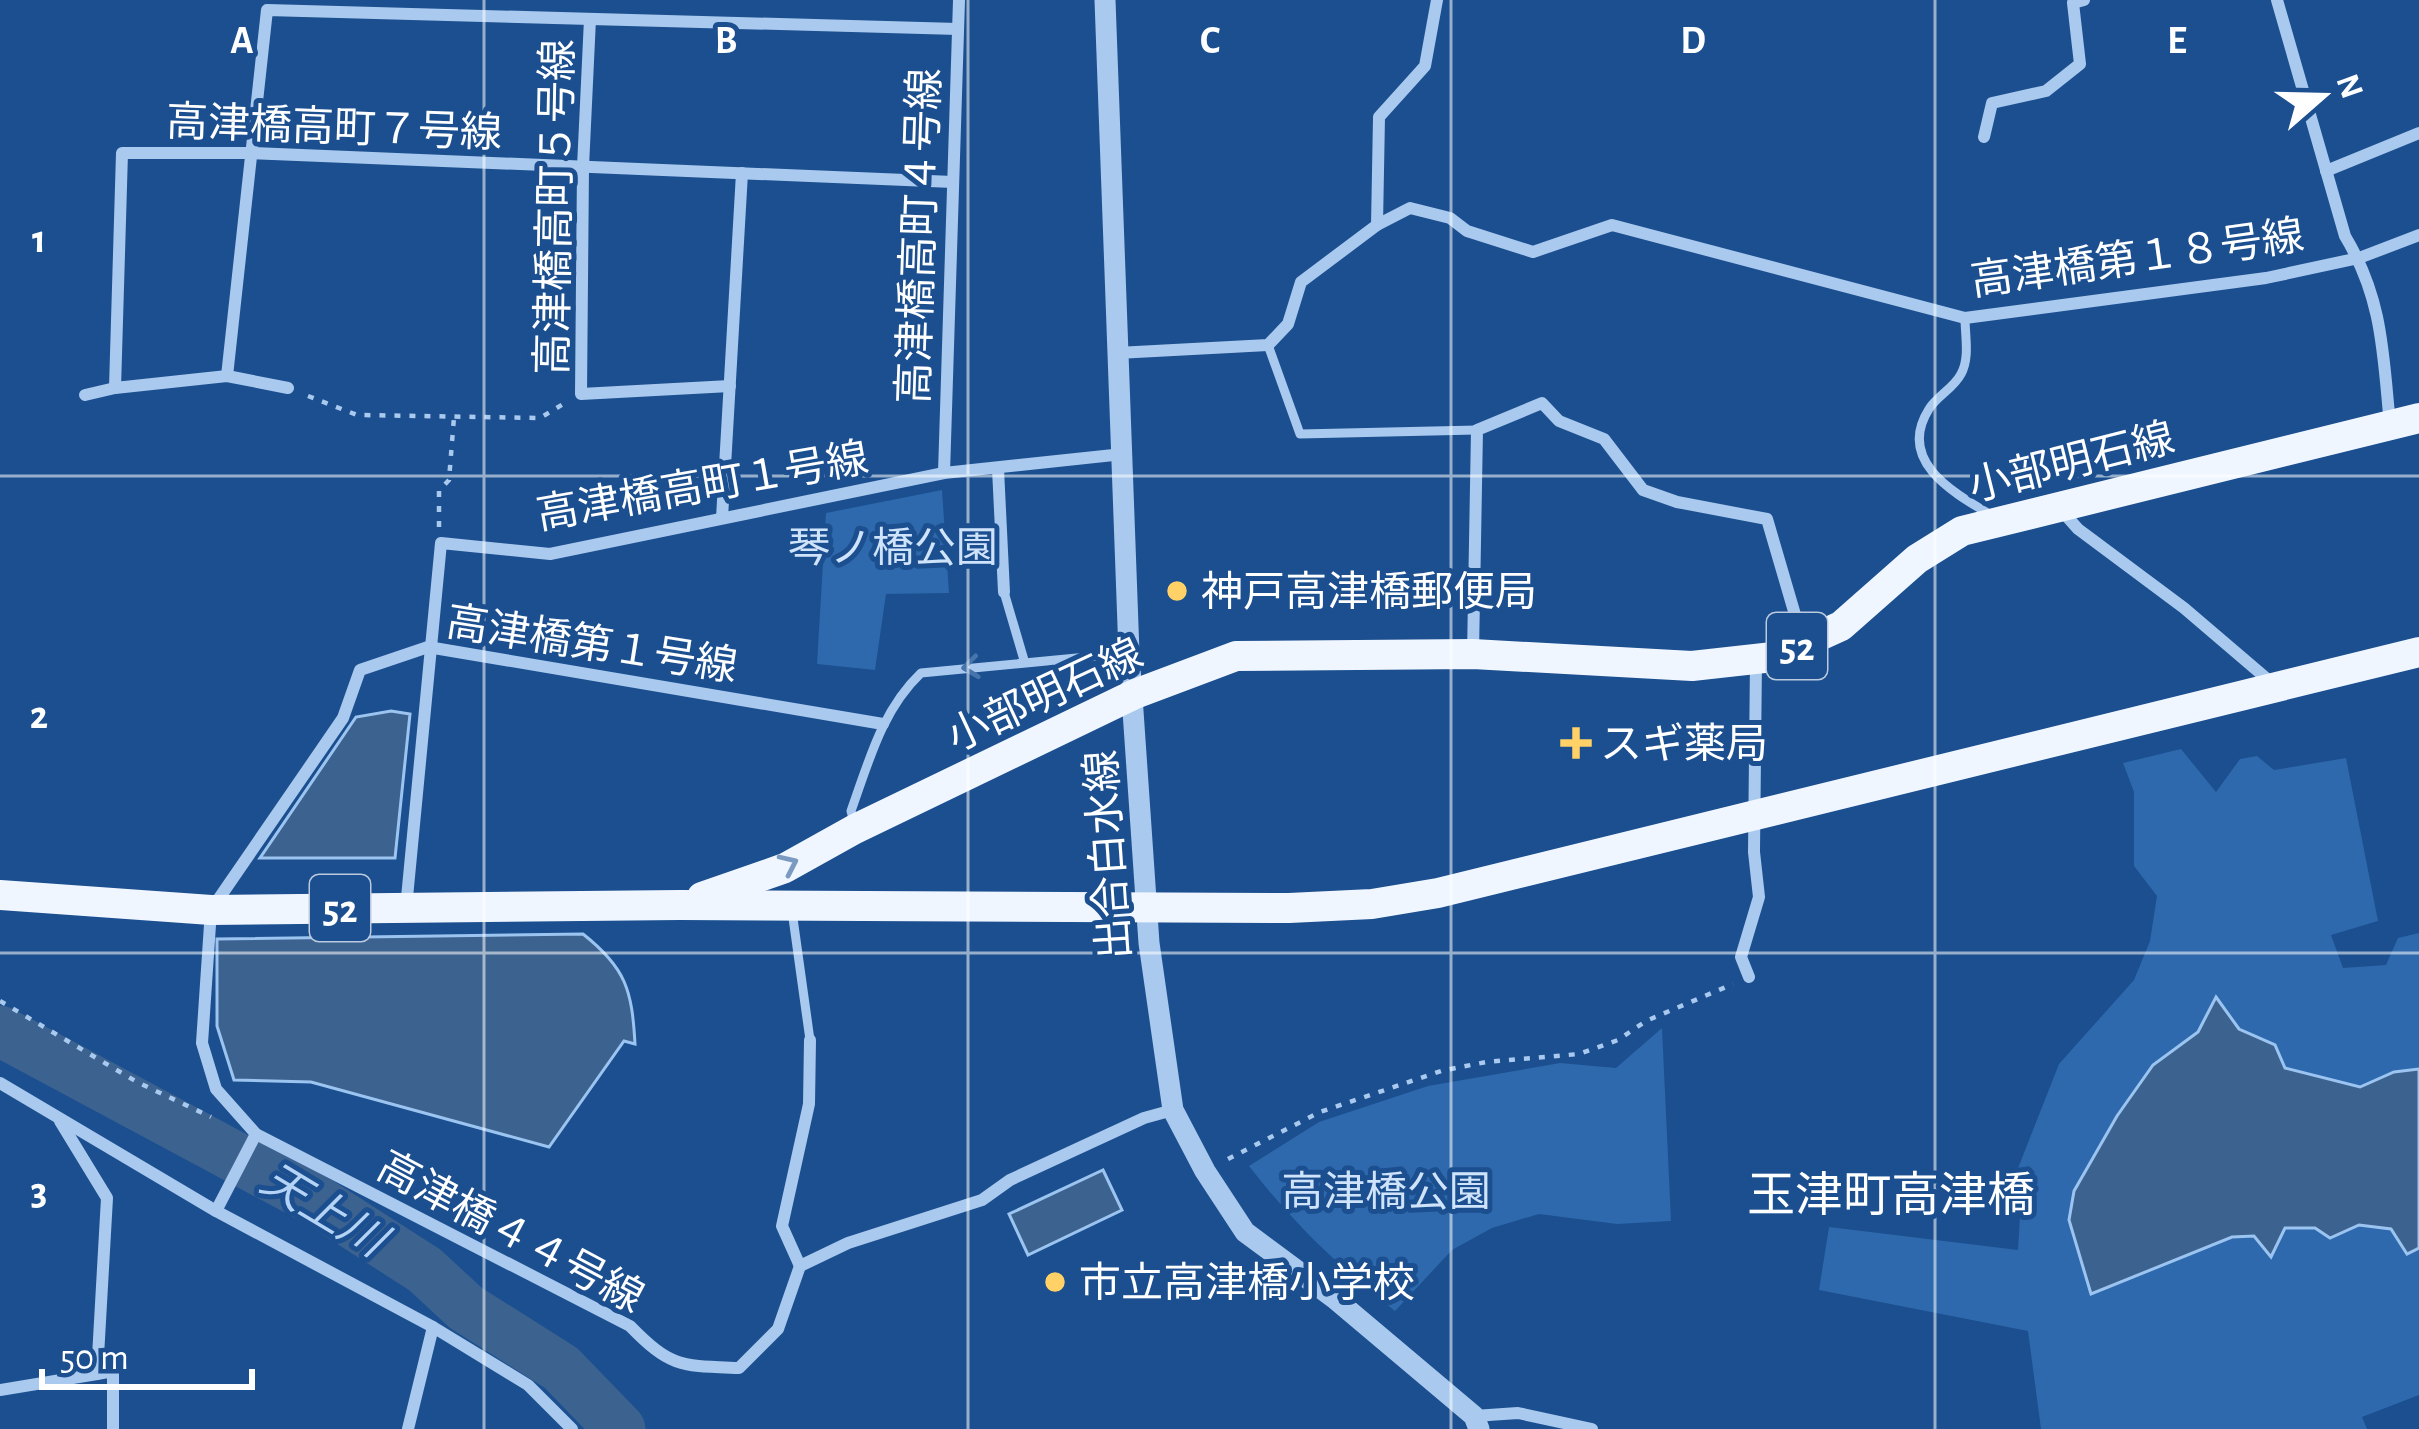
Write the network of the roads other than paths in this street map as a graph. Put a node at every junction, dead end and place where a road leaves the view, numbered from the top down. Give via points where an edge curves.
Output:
1 (959, 0) edge
2 (1105, 0) edge
3 (1437, 0) edge
4 (2084, 0) edge
5 (2277, 0) edge
6 (590, 19) junction
7 (958, 29) junction
8 (2419, 133) edge
9 (1984, 136) dead end
10 (251, 153) junction
11 (583, 167) junction
12 (2326, 171) junction
13 (742, 173) junction
14 (953, 182) junction
15 (1377, 225) junction
16 (2419, 235) edge
17 (2359, 258) junction
18 (1965, 318) junction
19 (1268, 345) junction
20 (1117, 353) junction
21 (227, 376) junction
22 (730, 386) junction
23 (115, 388) junction
24 (288, 388) road end
25 (85, 394) dead end
26 (2404, 422) edge
27 (1478, 430) junction
28 (1124, 454) junction
29 (998, 469) junction
30 (944, 473) junction
31 (2057, 506) junction
32 (722, 518) junction
33 (2001, 520) junction
34 (1004, 592) joint
35 (1803, 644) junction
36 (428, 646) junction
37 (2419, 652) edge
38 (1130, 653) junction
39 (1473, 654) junction
40 (1756, 659) junction
41 (1024, 660) junction
42 (2276, 686) junction
43 (1135, 694) junction
44 (883, 724) junction
45 (1754, 815) junction
46 (855, 830) junction
47 (0, 895) edge
48 (680, 904) junction
49 (791, 905) junction
50 (1148, 907) junction
51 (406, 908) junction
52 (211, 910) junction
53 (1749, 977) road end
54 (810, 1040) joint
55 (0, 1083) edge
56 (1173, 1110) junction
57 (57, 1117) junction
58 (256, 1134) junction
59 (216, 1211) junction
60 (800, 1266) junction
61 (433, 1327) junction
62 (97, 1374) junction
63 (0, 1390) edge
64 (1477, 1422) edge
65 (112, 1429) edge
66 (408, 1429) edge
67 (572, 1429) edge
68 (1592, 1429) edge

1 - 7 street, 高津橋高町４号線
2 - 20 street, 出合白水線
3 - 15 street via 1425,66 1379,118
4 - 9 street via 2073,3 2080,64 2046,91 1992,103
5 - 12 street
6 - 7 street
6 - 10 street via 267,10
6 - 11 street, 高津橋高町５号線
7 - 14 street, 高津橋高町４号線
8 - 12 street
10 - 11 street, 高津橋高町７号線
10 - 21 street
10 - 23 street, 高津橋高町７号線 via 122,153
11 - 13 street, 高津橋高町７号線
11 - 22 street, 高津橋高町５号線 via 580,394
12 - 17 street
13 - 14 street, 高津橋高町７号線
13 - 22 street
14 - 30 street, 高津橋高町４号線
15 - 18 street, 高津橋第１８号線 via 1411,208 1533,252 1612,225
15 - 19 street via 1301,282 1288,324
16 - 17 street, 高津橋第１８号線
17 - 18 street, 高津橋第１８号線
17 - 26 street
18 - 33 lane via 1960,376 1919,430 1938,483
19 - 20 street
19 - 27 lane via 1300,434
20 - 28 street, 出合白水線
21 - 23 street
21 - 24 street
22 - 32 street
23 - 25 street
26 - 31 main road, 小部明石線 / 52
27 - 35 street via 1542,403 1559,421 1604,439 1643,490 1767,519
27 - 39 street
28 - 29 street, 高津橋高町１号線
28 - 38 street, 出合白水線
29 - 30 street, 高津橋高町１号線
29 - 34 street
30 - 32 street, 高津橋高町１号線
31 - 33 main road, 小部明石線 / 52
31 - 42 street
32 - 36 street, 高津橋高町１号線 via 550,554 440,542
33 - 35 main road, 小部明石線 / 52 via 1962,531 1917,559 1841,626
34 - 41 lane
35 - 40 main road, 小部明石線 / 52
36 - 44 street, 高津橋第１号線
36 - 51 street
36 - 52 street, 高津橋第１号線 via 360,670 343,718
37 - 42 main road, 小部明石線 / 52
38 - 41 lane
38 - 43 street, 出合白水線
39 - 40 main road, 小部明石線 / 52 via 1693,666
39 - 43 main road, 小部明石線 / 52 via 1236,656
40 - 45 street
41 -> 44 lane via 921,673
42 - 45 main road, 小部明石線 / 52
43 - 46 main road, 小部明石線 / 52
43 - 50 street, 出合白水線
44 - 46 lane via 851,812
45 - 50 main road, 小部明石線 / 52 via 1372,904
45 - 53 street via 1759,897 1741,957
48 -> 46 main road, 小部明石線 / 52 via 785,868
47 - 52 main road, 小部明石線 / 52
48 - 49 main road, 小部明石線 / 52
48 - 51 main road, 小部明石線 / 52
49 - 50 main road, 小部明石線 / 52
49 - 54 lane
50 - 56 street, 出合白水線
51 - 52 main road, 小部明石線 / 52
52 - 58 street, 高津橋４４号線 via 202,1043 216,1089
54 - 60 street via 808,1103 782,1226
55 - 57 street
56 - 60 street via 1010,1180 982,1200
56 - 64 street, 出合白水線 via 1245,1232
57 - 59 street
57 - 62 street via 107,1198
58 - 59 street
58 - 60 street, 高津橋４４号線 via 630,1326 660,1356 687,1366 739,1368 778,1329
59 - 61 street
61 - 66 street
61 - 67 street via 528,1385
62 - 63 street
62 - 65 street via 113,1371
64 - 68 street via 1518,1414

